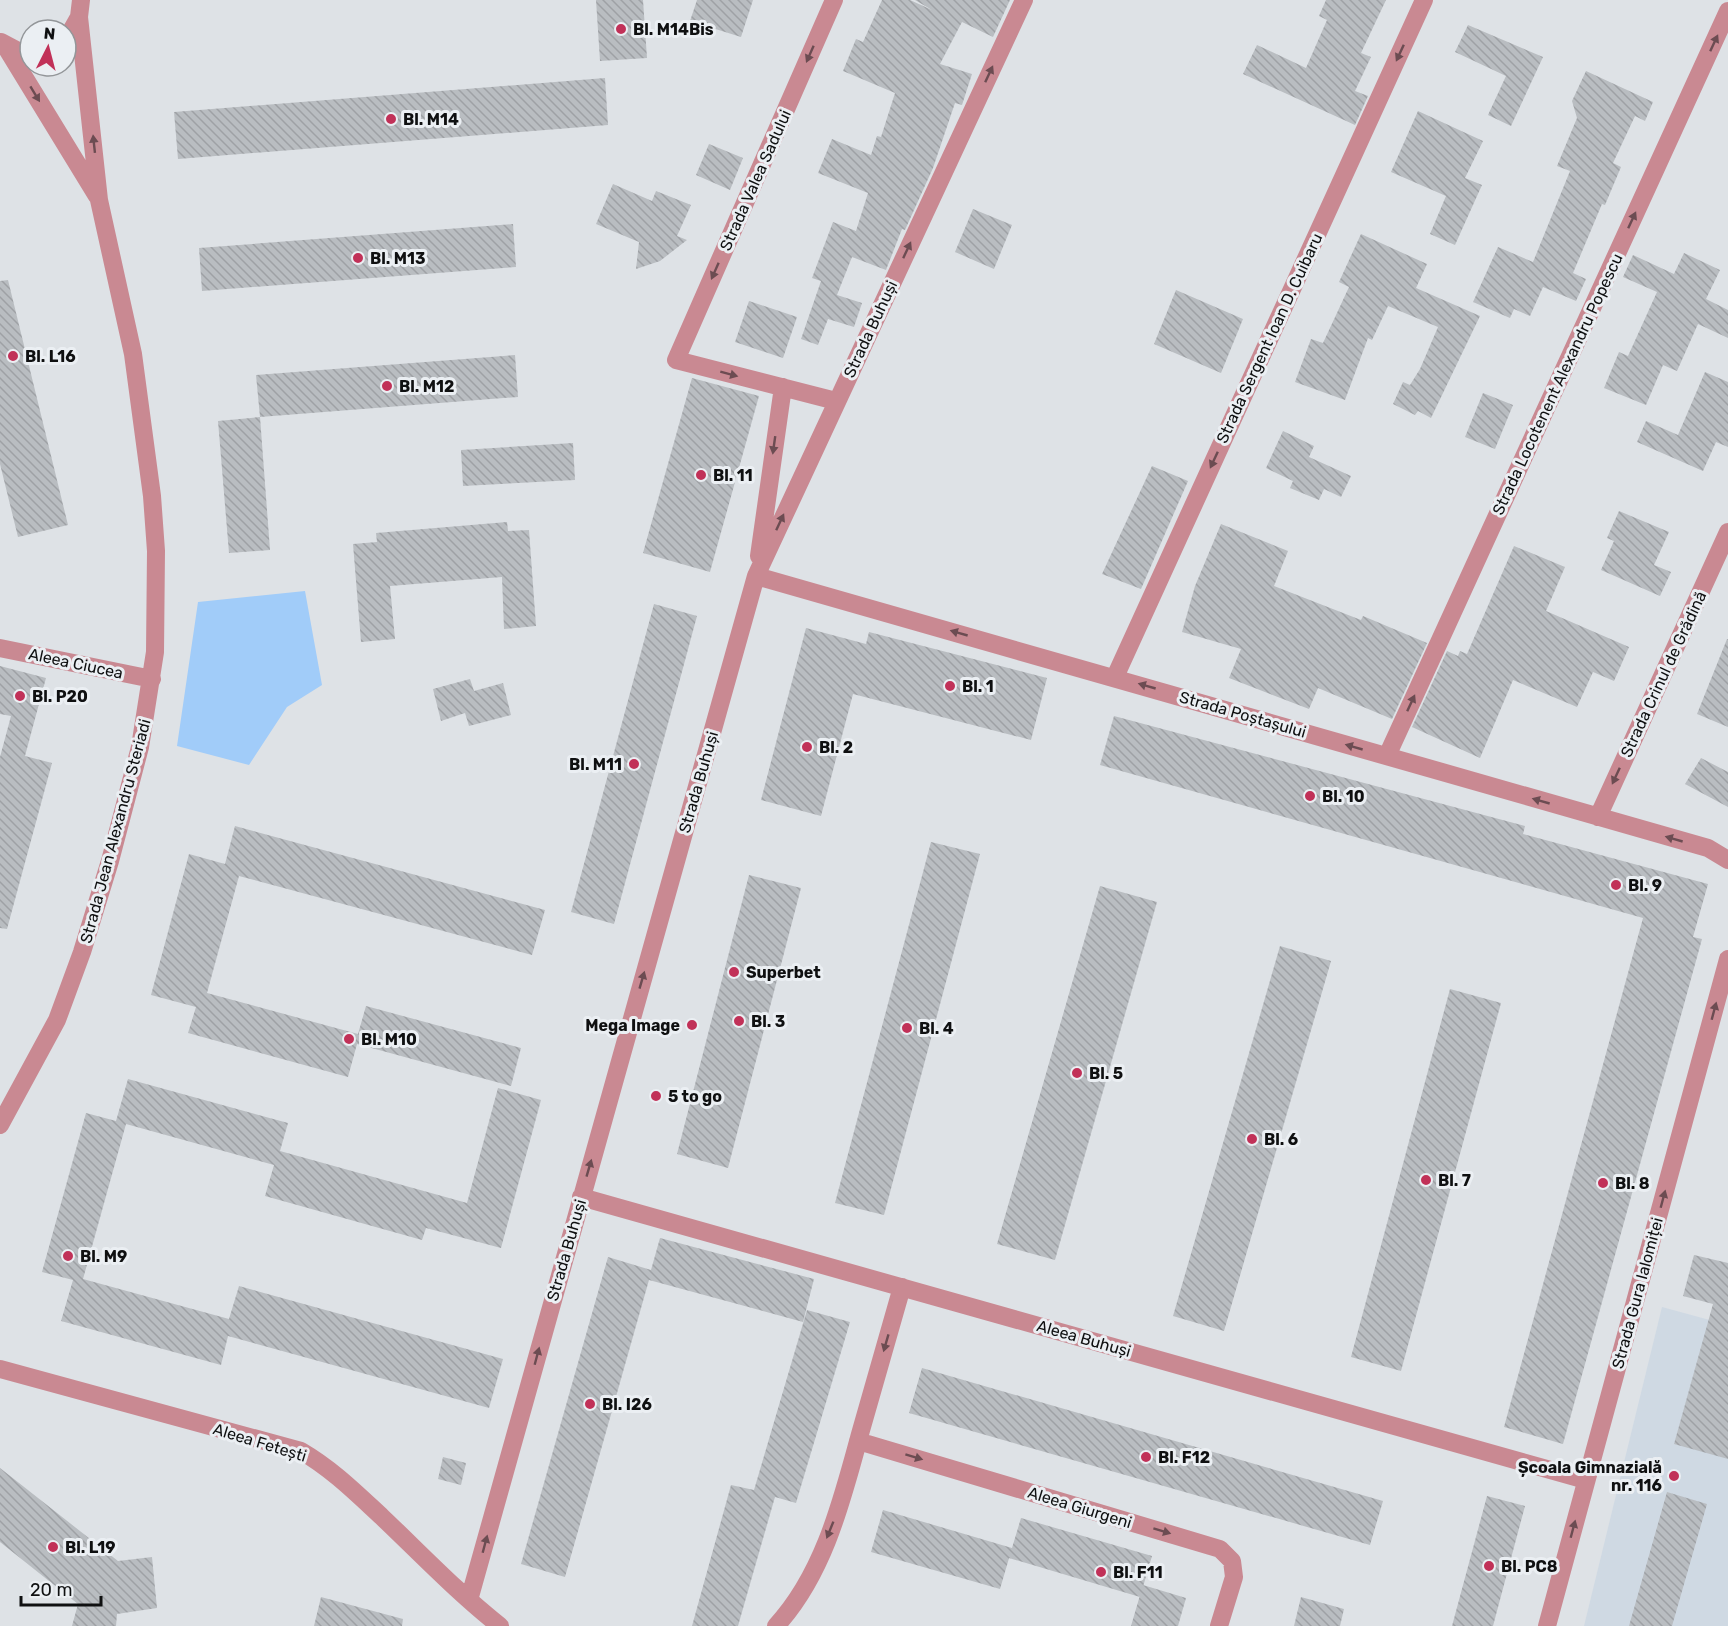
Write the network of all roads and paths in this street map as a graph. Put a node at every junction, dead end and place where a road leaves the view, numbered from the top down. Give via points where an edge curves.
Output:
1 (834, 0) edge
2 (1024, 0) edge
3 (1424, 0) edge
4 (80, 9) edge
5 (1728, 11) edge
6 (2, 43) edge
7 (18, 51) edge
8 (99, 200) junction
9 (783, 387) junction
10 (836, 401) junction
11 (1728, 532) edge
12 (756, 576) junction
13 (0, 648) edge
14 (1114, 677) junction
15 (152, 679) junction
16 (1387, 756) junction
17 (1598, 817) junction
18 (1728, 860) edge
19 (1728, 959) edge
20 (0, 1125) edge
21 (581, 1197) junction
22 (902, 1287) junction
23 (0, 1369) edge
24 (858, 1441) junction
25 (1586, 1480) junction
26 (469, 1600) junction
27 (500, 1626) edge
28 (776, 1626) edge
29 (1219, 1626) edge
30 (1546, 1626) edge

1 -> 9 street, Strada Valea Sadului via 676,360
10 -> 2 street, Strada Buhuși
3 -> 14 street, Strada Sergent Ioan D. Cuibaru
8 -> 4 street, Strada Jean Alexandru Steriadi
16 -> 5 street, Strada Locotenent Alexandru Popescu
6 - 7 street
6 -> 8 street, Strada Jean Alexandru Steriadi
8 - 15 street, Strada Jean Alexandru Steriadi via 133,354 152,496 157,583
9 - 10 street
9 -> 12 street
12 -> 10 street, Strada Buhuși
11 -> 17 street, Strada Crinul de Grădină
14 -> 12 street, Strada Poștașului
21 -> 12 street, Strada Buhuși
13 - 15 street, Aleea Ciucea
16 -> 14 street, Strada Poștașului
15 - 20 street, Strada Jean Alexandru Steriadi via 140,747 82,952 57,1020
17 -> 16 street, Strada Poștașului
18 -> 17 street, Strada Poștașului via 1708,848
25 -> 19 street, Strada Gura Ialomiței
21 - 22 street, Aleea Buhuși
26 -> 21 street, Strada Buhuși
22 -> 24 street
22 - 25 street, Aleea Buhuși
23 - 26 street, Aleea Fetești via 301,1451 346,1483
24 -> 28 street via 839,1509 819,1558
24 -> 29 street, Aleea Giurgeni via 1220,1549 1232,1561 1234,1577
30 -> 25 street, Strada Gura Ialomiței
26 - 27 street, Aleea Fetești

